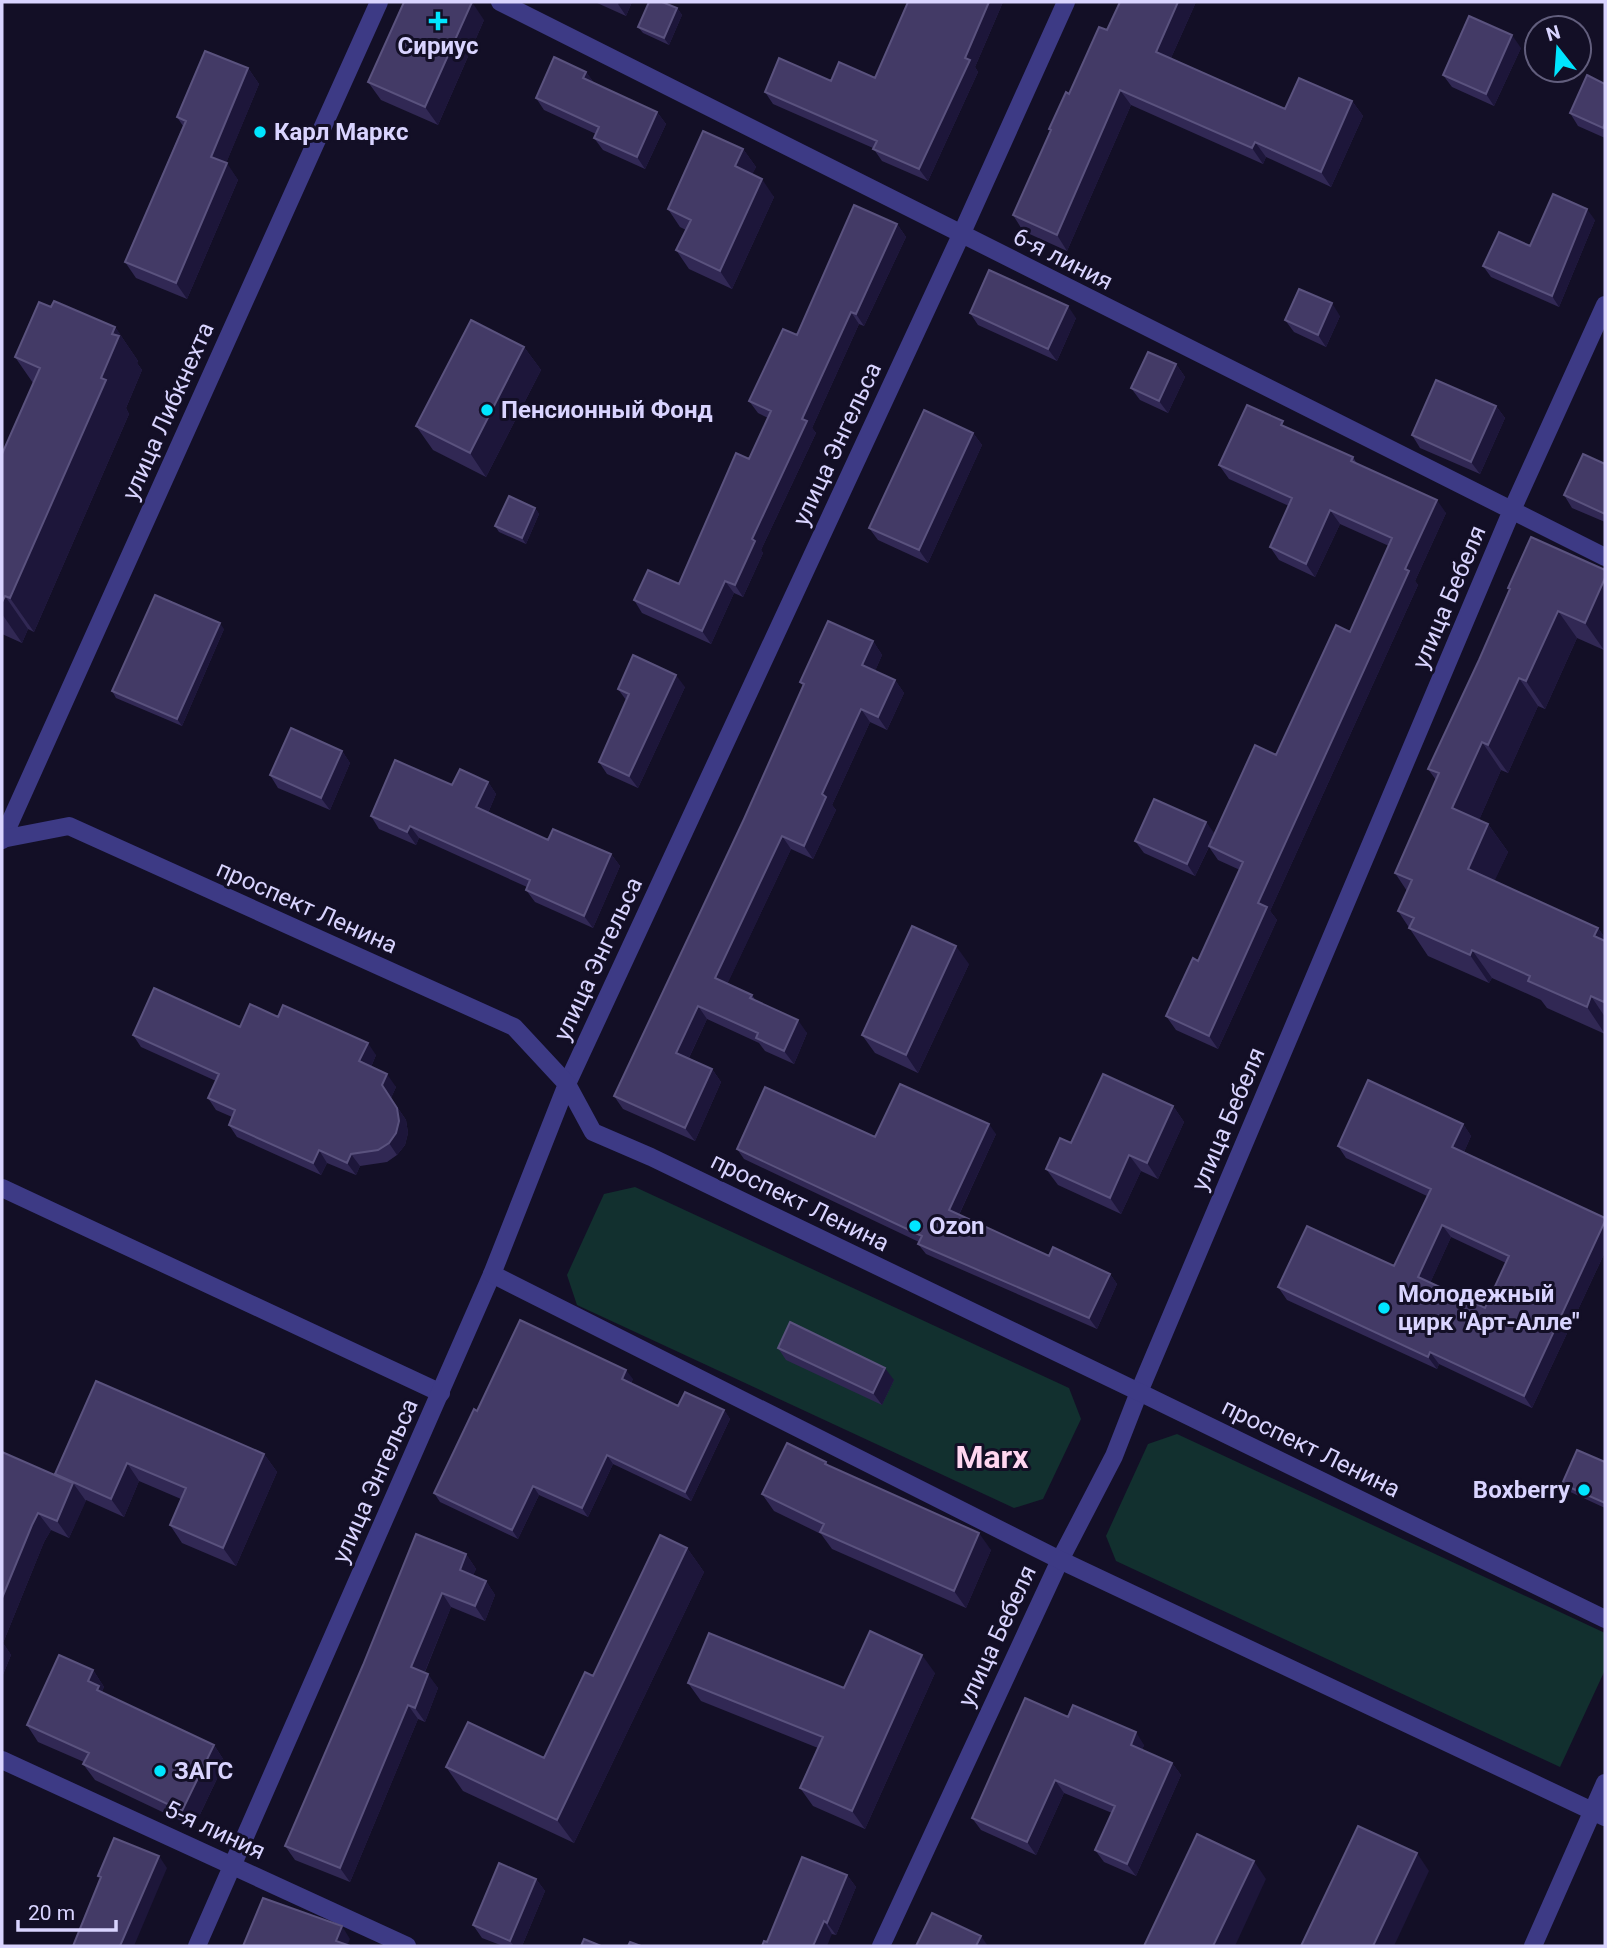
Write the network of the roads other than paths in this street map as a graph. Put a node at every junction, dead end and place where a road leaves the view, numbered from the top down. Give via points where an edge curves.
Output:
1 (379, 2) edge
2 (500, 2) edge
3 (1066, 2) edge
4 (961, 235) junction
5 (1605, 305) edge
6 (1512, 510) junction
7 (1605, 557) edge
8 (2, 839) edge
9 (567, 1084) junction
10 (2, 1188) edge
11 (492, 1274) junction
12 (441, 1392) junction
13 (1139, 1392) junction
14 (1060, 1560) junction
15 (1605, 1619) edge
16 (2, 1760) edge
17 (1605, 1783) edge
18 (1599, 1814) edge
19 (234, 1866) junction
20 (197, 1946) edge
21 (407, 1946) edge
22 (881, 1946) edge
23 (1533, 1946) edge

1 - 8 street, улица Либкнехта
2 - 4 street, 6-я линия
3 - 4 street, улица Энгельса
4 - 6 street, 6-я линия
4 - 9 street, улица Энгельса
5 - 6 street, улица Бебеля
6 - 7 street, 6-я линия
6 - 13 street, улица Бебеля
8 - 9 street, проспект Ленина via 69,826 514,1027
9 - 11 street, улица Энгельса
9 - 13 street, проспект Ленина via 593,1132
10 - 12 street
11 - 12 street, улица Энгельса
11 - 14 street
12 - 19 street, улица Энгельса
13 - 14 street, улица Бебеля via 1114,1456
13 - 15 street, проспект Ленина
14 - 18 street
14 - 22 street, улица Бебеля
16 - 19 street, 5-я линия
17 - 18 street
18 - 23 street
19 - 20 street, улица Энгельса
19 - 21 street, 5-я линия

